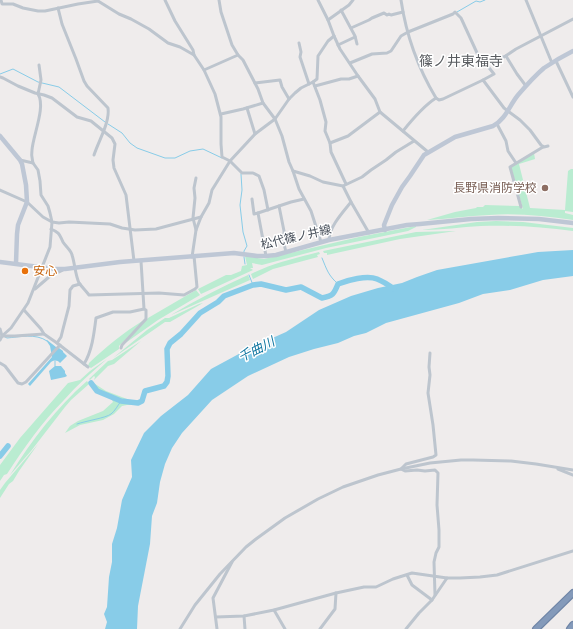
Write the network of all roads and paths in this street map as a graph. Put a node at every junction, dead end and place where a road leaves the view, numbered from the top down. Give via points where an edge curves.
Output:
1 (1, 0) edge
2 (165, 0) edge
3 (219, 0) edge
4 (318, 0) edge
5 (353, 0) edge
6 (401, 0) edge
7 (526, 0) edge
8 (78, 2) edge
9 (58, 8) junction
10 (342, 10) junction
11 (402, 12) junction
12 (573, 19) edge
13 (328, 20) junction
14 (351, 28) junction
15 (408, 32) junction
16 (334, 36) junction
17 (541, 36) junction
18 (355, 37) junction
19 (300, 43) dead end
20 (357, 44) dead end
21 (338, 45) junction
22 (573, 51) edge
23 (194, 55) junction
24 (238, 55) junction
25 (506, 56) junction
26 (554, 62) junction
27 (350, 63) junction
28 (486, 64) junction
29 (39, 65) dead end
30 (204, 70) junction
31 (358, 76) junction
32 (0, 77) edge
33 (483, 80) junction
34 (255, 83) junction
35 (309, 84) junction
36 (314, 84) junction
37 (527, 86) junction
38 (38, 94) junction
39 (436, 98) junction
40 (573, 98) edge
41 (289, 99) junction
42 (263, 103) junction
43 (247, 108) junction
44 (380, 112) junction
45 (508, 112) junction
46 (221, 114) junction
47 (275, 119) junction
48 (497, 124) junction
49 (104, 130) junction
50 (403, 131) junction
51 (256, 134) junction
52 (0, 136) edge
53 (414, 141) junction
54 (330, 143) junction
55 (548, 146) dead end
56 (543, 147) junction
57 (428, 152) junction
58 (94, 155) dead end
59 (20, 160) junction
60 (230, 161) junction
61 (33, 163) junction
62 (516, 163) junction
63 (293, 171) junction
64 (196, 178) dead end
65 (344, 185) junction
66 (0, 190) edge
67 (252, 199) dead end
68 (304, 199) junction
69 (27, 202) junction
70 (351, 202) junction
71 (279, 206) junction
72 (521, 207) dead end
73 (268, 210) junction
74 (258, 213) junction
75 (201, 217) junction
76 (193, 220) junction
77 (52, 222) junction
78 (573, 223) edge
79 (130, 229) junction
80 (51, 230) junction
81 (196, 230) junction
82 (385, 230) junction
83 (369, 233) junction
84 (329, 240) junction
85 (321, 242) junction
86 (286, 252) junction
87 (193, 256) junction
88 (266, 256) junction
89 (134, 261) junction
90 (141, 261) junction
91 (0, 262) edge
92 (16, 263) junction
93 (42, 267) junction
94 (74, 268) junction
95 (65, 269) junction
96 (80, 284) junction
97 (34, 290) junction
98 (143, 293) junction
99 (144, 309) junction
100 (24, 310) junction
101 (0, 329) edge
102 (44, 334) junction
103 (1, 337) edge
104 (58, 345) junction
105 (121, 348) dead end
106 (430, 353) dead end
107 (0, 363) edge
108 (84, 364) junction
109 (88, 367) dead end
110 (552, 467) junction
111 (401, 469) junction
112 (573, 470) edge
113 (573, 475) edge
114 (573, 551) edge
115 (233, 561) junction
116 (408, 575) junction
117 (434, 576) junction
118 (447, 578) junction
119 (336, 593) junction
120 (573, 593) edge
121 (435, 595) junction
122 (432, 600) junction
123 (274, 610) junction
124 (244, 616) junction
125 (216, 617) junction
126 (573, 625) edge
127 (244, 628) edge
128 (180, 629) edge
129 (217, 629) edge
130 (285, 629) edge
131 (320, 629) edge
132 (406, 629) edge
133 (536, 629) edge
134 (570, 629) edge

1 - 9 street via 2,4 13,4 38,11
2 - 23 street
3 - 24 street via 224,22
4 - 13 street
5 - 10 street
6 - 11 street
7 - 17 street
8 - 9 street
8 - 23 street via 98,1 168,43
9 - 49 street via 84,81 108,108
10 - 13 street
10 - 14 street
11 - 14 street via 391,15 384,13
11 - 15 street
12 - 17 street
13 - 16 street
14 - 18 street
15 - 27 street via 391,51 372,54
15 - 28 street via 455,12 461,18 478,55
15 - 39 street via 422,74
16 - 21 street
16 - 36 street via 318,56 317,79
17 - 25 street
17 - 26 street
18 - 20 street
18 - 21 street
19 - 35 street via 300,57
21 - 27 street
22 - 26 main road
23 - 30 street
24 - 30 street
24 - 34 street
25 - 28 street via 498,56
25 - 37 street
26 - 37 main road via 543,69
26 - 40 street
27 - 31 street
28 - 33 street via 494,74
29 - 38 street
30 - 46 street
31 - 36 street
31 - 44 street via 375,99
32 - 38 street
33 - 39 street via 443,99
33 - 45 street
34 - 41 street via 280,80
34 - 42 street
35 - 36 street
35 - 41 street
36 - 54 street
37 - 45 main road
38 - 49 street via 52,98 77,118 91,121
38 - 61 street via 40,114 32,149
39 - 50 street
41 - 47 street
42 - 43 street
42 - 47 street
43 - 46 street
43 - 51 street
44 - 50 street
44 - 54 street via 348,136
45 - 48 main road
45 - 56 street via 520,120
46 - 60 street via 222,157
47 - 51 street
47 - 63 street
48 - 57 main road via 455,137
48 - 62 street
49 - 58 street
49 - 79 street via 115,144 114,168 126,195
50 - 53 street
51 - 60 street
52 - 59 main road
53 - 57 street
53 - 65 street via 362,177
54 - 65 street via 333,159
55 - 56 street
56 - 62 street
57 - 82 main road via 402,187 387,217
59 - 61 street
59 - 69 main road
60 - 73 street via 242,173 259,176
60 - 75 street via 214,185 209,203
61 - 77 street via 38,170 41,195 48,206
62 - 72 street via 510,167
63 - 65 street via 323,182
63 - 68 street
64 - 76 street
65 - 70 street
66 - 69 street
67 - 74 street via 254,214
68 - 71 street
68 - 85 street via 311,210
69 - 77 street
69 - 92 main road via 18,225
70 - 83 street
70 - 84 street via 336,222
71 - 73 street
71 - 86 street
73 - 74 street
74 - 88 street
75 - 76 street
75 - 81 street
76 - 79 street via 156,229
76 - 81 street
77 - 79 street via 110,224
77 - 80 street
78 - 82 main road, 松代篠ノ井線 via 539,219 471,219
79 - 89 street
80 - 93 street via 50,247
80 - 94 street via 58,232 69,249
81 - 87 street
82 - 83 main road, 松代篠ノ井線
83 - 84 main road, 松代篠ノ井線
84 - 85 main road, 松代篠ノ井線
85 - 86 main road, 松代篠ノ井線
86 - 88 main road, 松代篠ノ井線
87 - 88 main road, 松代篠ノ井線 via 234,253
87 - 90 main road, 松代篠ノ井線
87 - 98 street via 196,289 184,295
89 - 90 main road, 松代篠ノ井線
89 - 94 main road, 松代篠ノ井線
90 - 98 street
91 - 92 main road, 松代篠ノ井線
92 - 93 main road, 松代篠ノ井線
93 - 95 main road, 松代篠ノ井線
93 - 97 street
94 - 95 main road, 松代篠ノ井線
94 - 96 street
95 - 97 street via 49,277
96 - 98 street via 89,295
96 - 104 street via 70,290 69,306
97 - 100 street
98 - 99 street
99 - 105 street via 146,319
99 - 108 street via 113,312 96,318 91,347
100 - 102 street
100 - 103 street
101 - 103 street
102 - 103 street
102 - 104 street
104 - 107 street via 22,384 18,383
104 - 108 street
106 - 111 street via 428,393 436,455 406,464
108 - 109 street
110 - 111 street via 510,461 473,460 430,463
110 - 112 street
110 - 113 street
111 - 115 street via 365,479 318,499 280,521
111 - 117 street via 435,470 438,473 439,547 434,562
114 - 118 street via 497,575
115 - 125 street via 213,598
115 - 128 street via 195,605
116 - 117 street via 412,573
116 - 119 street via 376,587
116 - 122 street via 412,585
117 - 118 street
117 - 121 street
118 - 121 street
119 - 123 street
119 - 131 street via 335,609
120 - 133 highway
121 - 122 street
122 - 132 street
123 - 124 street
123 - 130 street
124 - 125 street
124 - 127 street
125 - 129 street
126 - 134 highway

